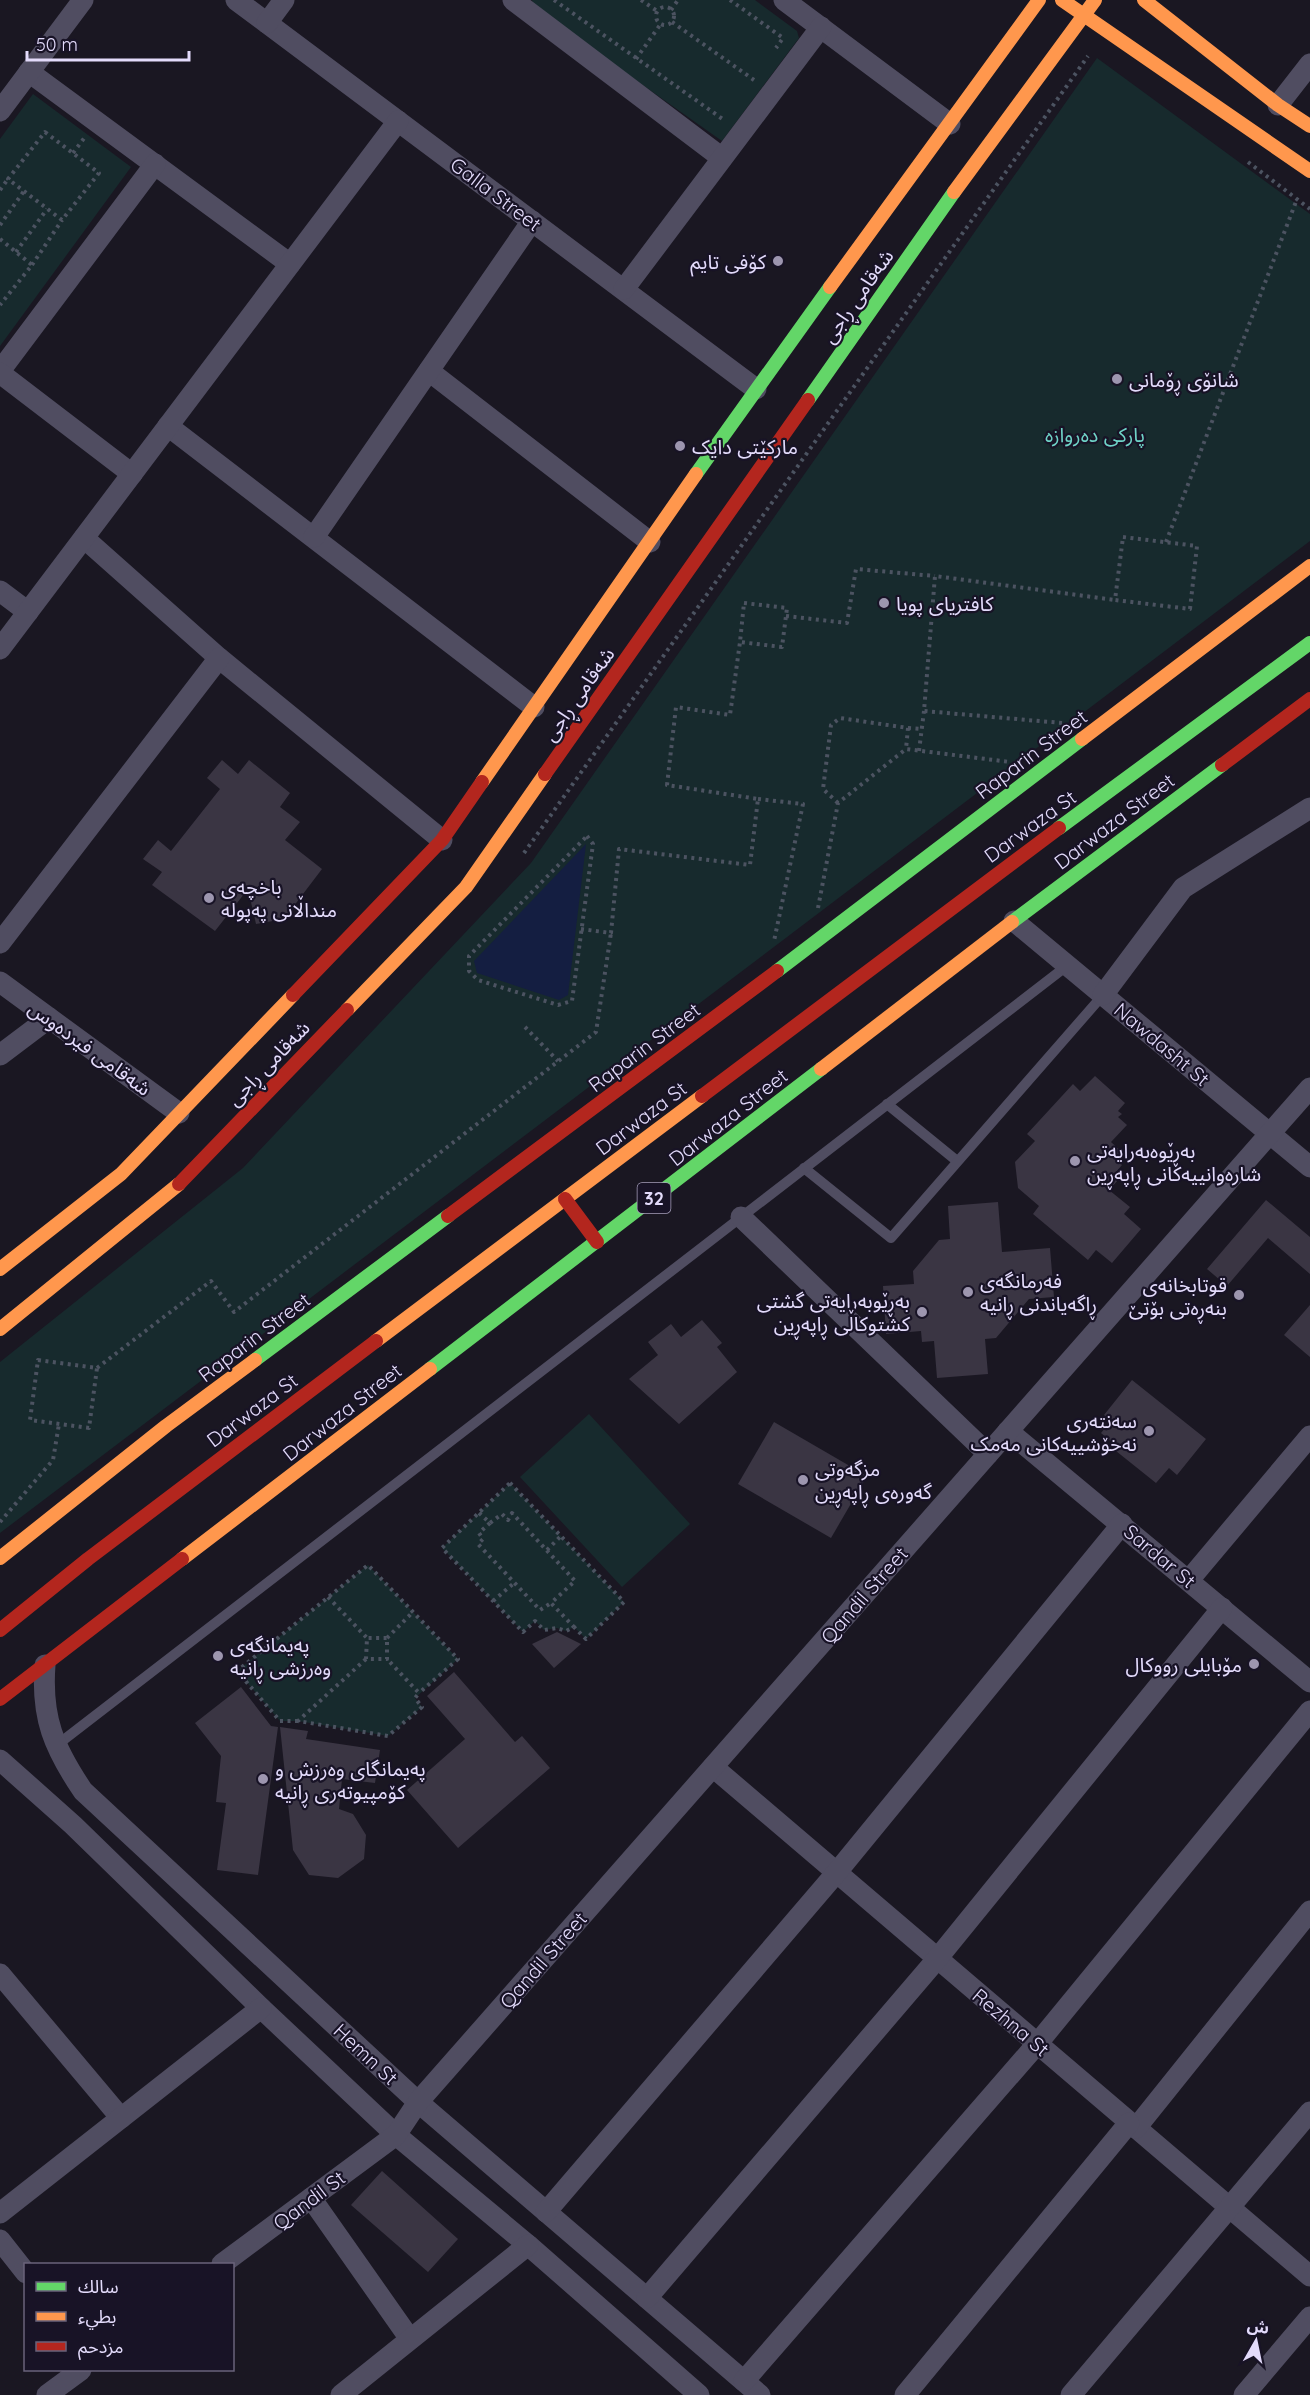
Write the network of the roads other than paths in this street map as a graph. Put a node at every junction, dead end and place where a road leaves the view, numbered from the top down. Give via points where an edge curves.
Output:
1 (82, 0) edge
2 (236, 0) edge
3 (284, 0) edge
4 (513, 0) edge
5 (784, 0) edge
6 (1039, 0) edge
7 (1062, 0) edge
8 (1095, 0) edge
9 (1144, 0) edge
10 (1083, 15) junction
11 (267, 23) junction
12 (821, 27) junction
13 (1310, 64) edge
14 (29, 72) junction
15 (1278, 105) junction
16 (0, 111) edge
17 (398, 121) junction
18 (950, 124) junction
19 (1310, 126) edge
20 (722, 158) junction
21 (154, 164) junction
22 (1310, 171) edge
23 (532, 221) junction
24 (290, 264) junction
25 (624, 289) junction
26 (429, 371) junction
27 (0, 372) edge
28 (756, 389) junction
29 (168, 426) junction
30 (132, 474) junction
31 (314, 537) junction
32 (84, 538) junction
33 (650, 542) junction
34 (1310, 566) edge
35 (0, 591) edge
36 (28, 612) junction
37 (1310, 643) edge
38 (0, 649) edge
39 (219, 658) junction
40 (1310, 699) edge
41 (534, 707) junction
42 (1310, 808) edge
43 (442, 840) junction
44 (1014, 921) junction
45 (0, 943) edge
46 (1068, 965) junction
47 (0, 982) edge
48 (1103, 995) junction
49 (49, 1018) junction
50 (0, 1055) edge
51 (1310, 1088) edge
52 (887, 1104) junction
53 (179, 1113) junction
54 (1270, 1134) junction
55 (134, 1160) junction
56 (957, 1161) junction
57 (1310, 1167) edge
58 (804, 1168) junction
59 (167, 1196) junction
60 (565, 1199) junction
61 (741, 1217) junction
62 (597, 1242) junction
63 (0, 1269) edge
64 (0, 1329) edge
65 (1008, 1431) junction
66 (1310, 1436) edge
67 (988, 1454) junction
68 (1122, 1524) junction
69 (0, 1558) edge
70 (1189, 1580) junction
71 (1222, 1608) junction
72 (0, 1609) edge
73 (26, 1610) junction
74 (0, 1630) edge
75 (45, 1665) junction
76 (1310, 1682) edge
77 (0, 1699) edge
78 (1310, 1711) edge
79 (57, 1745) junction
80 (2, 1765) edge
81 (713, 1767) junction
82 (837, 1872) junction
83 (1310, 1911) edge
84 (937, 1959) junction
85 (0, 1974) edge
86 (261, 2008) junction
87 (1037, 2044) junction
88 (418, 2102) junction
89 (1310, 2112) edge
90 (121, 2118) junction
91 (1133, 2125) junction
92 (396, 2135) junction
93 (311, 2198) junction
94 (1230, 2209) junction
95 (546, 2212) junction
96 (0, 2213) edge
97 (0, 2240) edge
98 (528, 2245) junction
99 (225, 2263) edge
100 (24, 2270) edge
101 (1310, 2277) edge
102 (647, 2298) junction
103 (1310, 2318) edge
104 (410, 2339) junction
105 (80, 2371) edge
106 (744, 2381) junction
107 (47, 2395) edge
108 (341, 2395) edge
109 (699, 2395) edge
110 (760, 2395) edge
111 (905, 2395) edge
112 (1071, 2395) edge
113 (1244, 2395) edge

1 - 14 street
2 - 11 street, Galla Street
3 - 11 street
4 - 20 street
5 - 12 street
6 - 18 main road, شەقامی ڕاجی
7 - 10 main road
8 - 10 main road, شەقامی ڕاجی
9 - 15 main road
10 - 22 main road
10 - 59 main road, شەقامی ڕاجی via 1008,115 466,887
11 - 17 street, Galla Street
12 - 18 street
12 - 20 street
13 - 15 street
14 - 16 street
14 - 21 street
15 - 19 main road
17 - 23 street, Galla Street
17 - 24 street
18 - 28 main road, شەقامی ڕاجی
20 - 25 street
21 - 24 street
21 - 27 street
23 - 25 street, Galla Street
23 - 26 street
24 - 29 street
25 - 28 street, Galla Street
26 - 31 street
26 - 33 street
27 - 30 street
28 - 33 main road, شەقامی ڕاجی
29 - 30 street
29 - 31 street
30 - 32 street
31 - 41 street
32 - 36 street
32 - 39 street
33 - 41 main road, شەقامی ڕاجی
34 - 69 main road, Raparin Street via 733,1005 166,1426
35 - 36 street
36 - 38 street
37 - 60 main road, Darwaza St
39 - 43 street
39 - 45 street
40 - 44 main road, Darwaza Street / 32
41 - 43 main road, شەقامی ڕاجی
42 - 48 street via 1183,888
43 - 53 main road, شەقامی ڕاجی
44 - 46 street, Nawdasht St
44 - 62 main road, Darwaza Street / 32
46 - 48 street, Nawdasht St
46 - 52 lane
47 - 49 street, شەقامی فیردەوس
48 - 54 street, Nawdasht St
48 - 56 lane
49 - 50 street
49 - 53 street, شەقامی فیردەوس
51 - 54 street, Qandil Street
52 - 56 lane
52 - 58 lane
53 - 55 main road, شەقامی ڕاجی
54 - 57 street, Nawdasht St
54 - 65 street, Qandil Street
55 - 59 main road
55 - 63 main road, شەقامی ڕاجی
56 - 58 lane via 891,1238
58 - 61 lane
59 - 64 main road, شەقامی ڕاجی
60 - 62 main road
60 - 73 main road, Darwaza St
61 - 67 street
61 - 79 lane
62 - 75 main road, Darwaza Street / 32
65 - 67 street, Qandil Street
65 - 68 street, Sardar St
66 - 70 street
67 - 81 street, Qandil Street
68 - 70 street, Sardar St
68 - 82 street
70 - 71 street, Sardar St
71 - 76 street, Sardar St
71 - 84 street
72 - 73 main road
73 - 74 main road, Darwaza St
75 - 77 main road, Darwaza Street / 32
75 - 79 street, Hemn St via 44,1710
78 - 87 street
79 - 88 street, Hemn St via 83,1791
80 - 86 street, Hemn St via 65,1817
81 - 82 street, Rezhna St
81 - 88 street, Qandil Street
82 - 84 street, Rezhna St
82 - 95 street
83 - 91 street
84 - 87 street, Rezhna St
84 - 102 street
85 - 90 street
86 - 90 street
86 - 92 street, Hemn St
87 - 91 street, Rezhna St
87 - 106 street
88 - 92 street, Qandil Street
88 - 95 street, Hemn St
89 - 94 street
90 - 96 street
91 - 94 street, Rezhna St
91 - 111 street
92 - 93 street, Qandil St
92 - 98 street, Hemn St
93 - 99 street, Qandil St
93 - 104 street
94 - 101 street, Rezhna St
94 - 112 street
95 - 102 street, Hemn St
97 - 100 street
98 - 104 street
98 - 109 street, Hemn St
102 - 106 street, Hemn St
103 - 113 street
104 - 108 street
105 - 107 street
106 - 110 street, Hemn St

